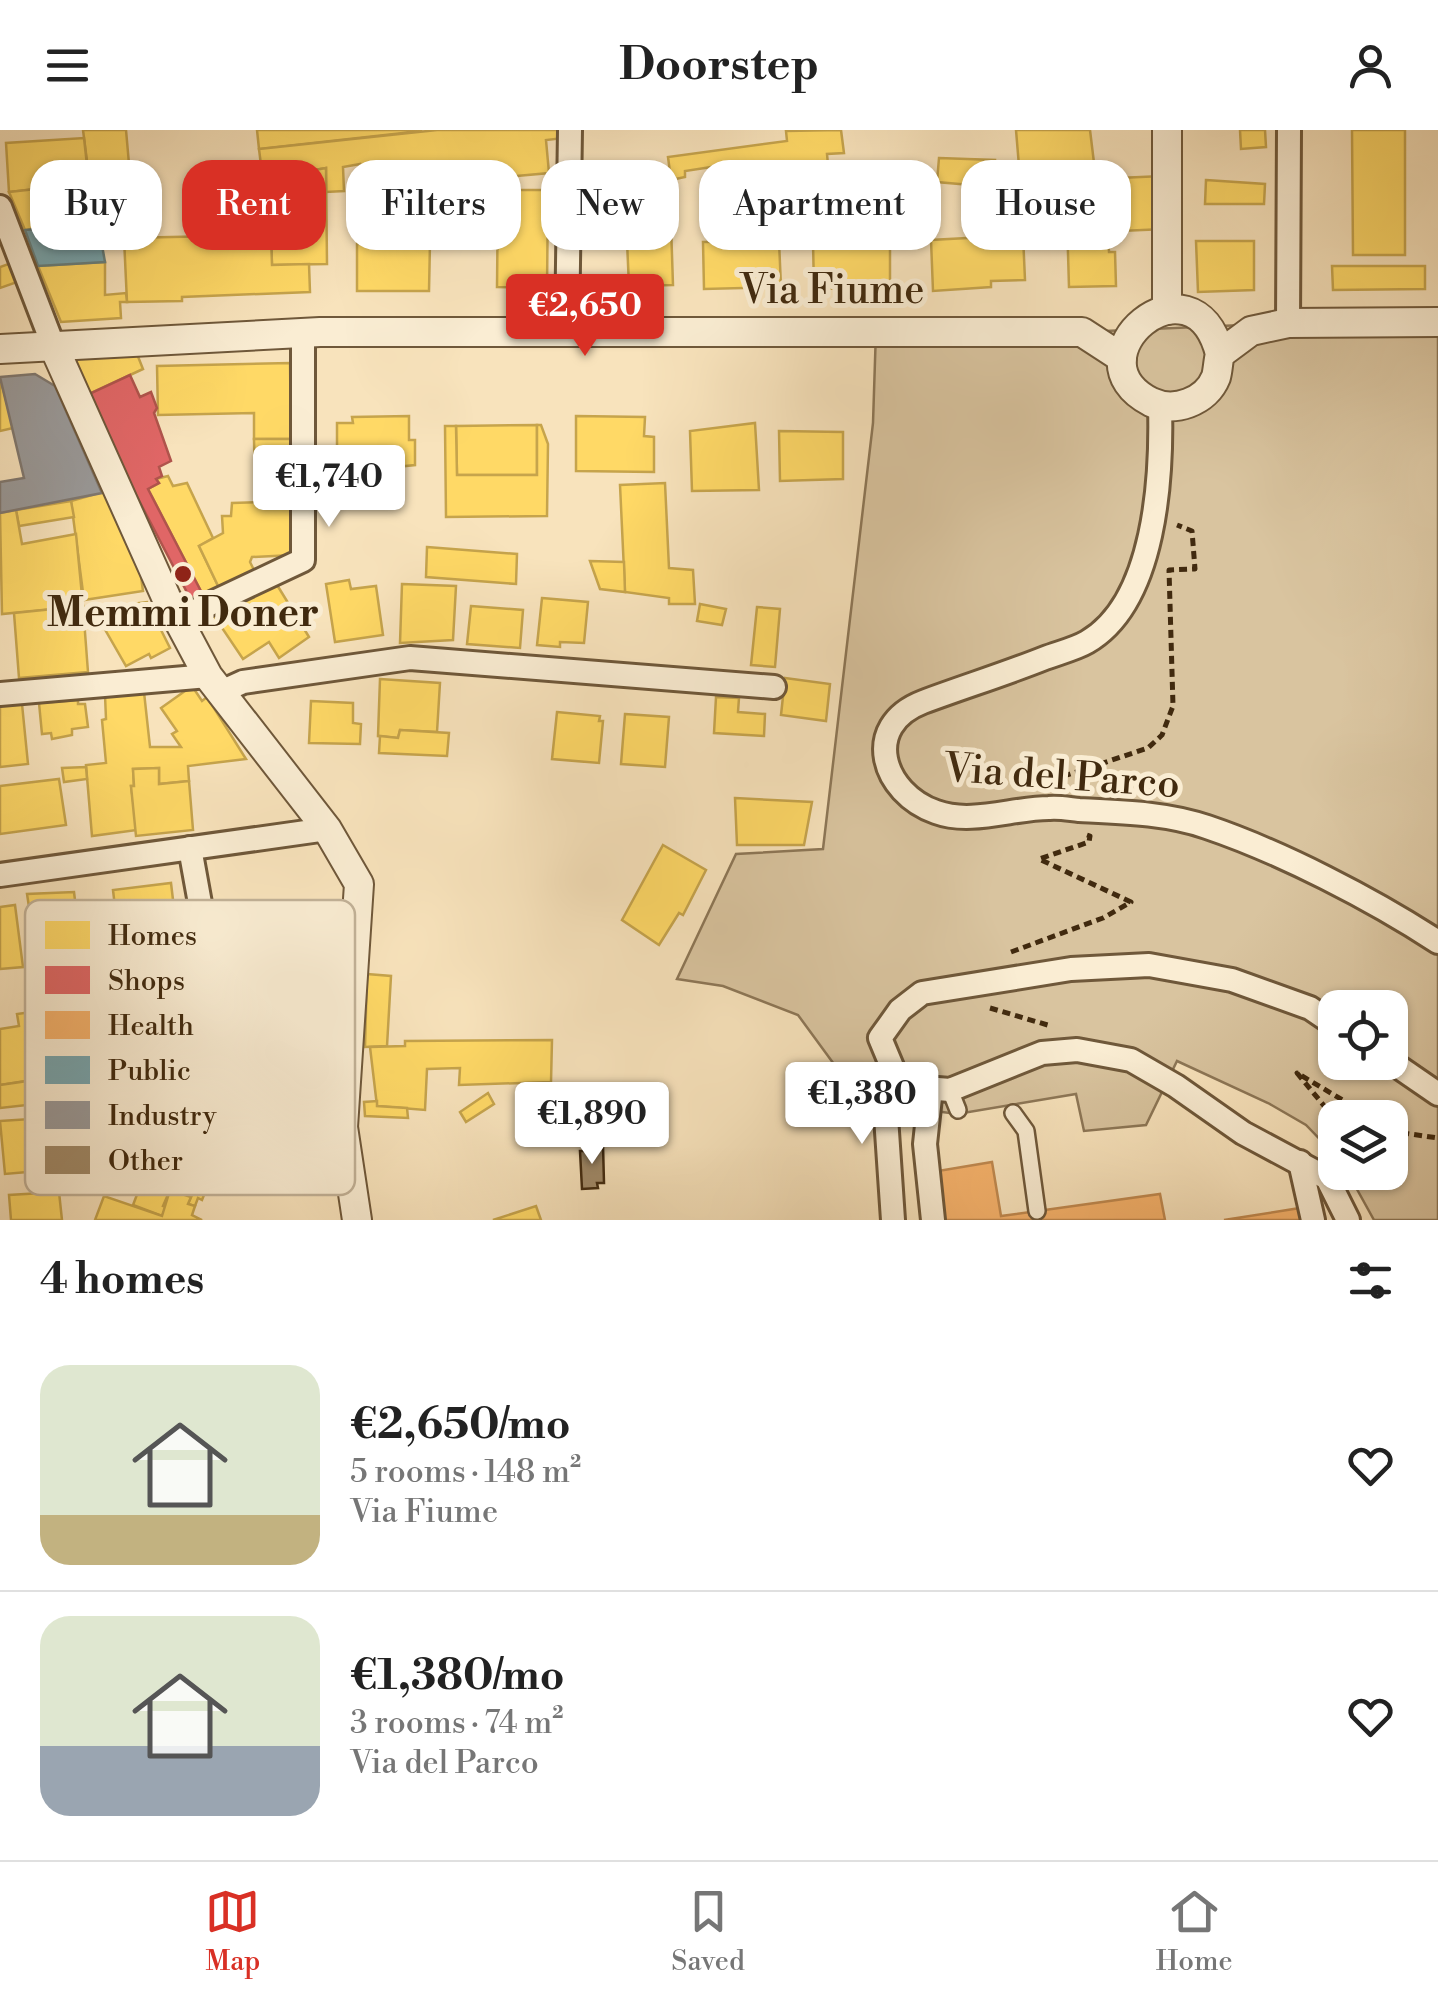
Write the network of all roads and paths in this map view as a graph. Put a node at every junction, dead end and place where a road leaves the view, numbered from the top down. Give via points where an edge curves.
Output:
1 (570, 130) edge
2 (1167, 130) edge
3 (1289, 130) edge
4 (0, 206) edge
5 (1166, 310) junction
6 (1438, 322) edge
7 (1288, 324) junction
8 (566, 330) junction
9 (303, 332) junction
10 (53, 346) junction
11 (0, 349) edge
12 (1220, 354) junction
13 (1122, 358) junction
14 (1160, 406) junction
15 (178, 619) junction
16 (215, 684) junction
17 (774, 688) dead end
18 (0, 694) edge
19 (327, 829) junction
20 (190, 848) junction
21 (0, 875) edge
22 (199, 900) edge
23 (355, 936) edge
24 (1438, 942) edge
25 (1318, 1013) edge
26 (1408, 1073) edge
27 (900, 1086) junction
28 (1438, 1094) edge
29 (947, 1096) junction
30 (1319, 1100) edge
31 (1343, 1100) edge
32 (1013, 1113) dead end
33 (1408, 1134) edge
34 (1438, 1138) edge
35 (1300, 1162) junction
36 (354, 1195) edge
37 (1037, 1211) dead end
38 (358, 1220) edge
39 (893, 1220) edge
40 (933, 1220) edge
41 (1313, 1220) edge
42 (1348, 1220) edge

1 - 8 street
2 - 5 street
3 - 7 street
4 - 10 street
5 - 12 street via 1198,318
5 - 13 street via 1136,324
6 - 7 street
7 - 12 street via 1251,331
8 - 9 street, Via Fiume
8 - 13 street, Via Fiume via 1082,332
9 - 10 street, Via Fiume
9 - 15 street via 303,560
10 - 11 street, Via Fiume
10 - 15 street
12 - 14 street via 1206,392 1192,402
13 - 14 street, Via Fiume via 1134,389
14 - 24 street, Via del Parco via 1144,564 1128,603 1089,641 918,704 892,722 884,750 890,774 904,794 937,813 1049,808 1205,826 1392,912
15 - 16 street
16 - 17 street via 410,658
16 - 18 street
16 - 19 street
19 - 20 street
19 - 23 street via 358,884
20 - 21 street
20 - 22 street
25 - 27 street via 1232,980 1149,965 982,982 922,994 900,1010 880,1038
26 - 28 street
27 - 29 street
27 - 39 street via 886,1116
29 - 35 street via 1042,1054 1077,1050 1131,1060
29 - 40 street via 925,1144
30 - 31 path via 1298,1074
32 - 37 street via 1026,1131
33 - 34 path
35 - 41 street
35 - 42 street via 1327,1178
36 - 38 street

